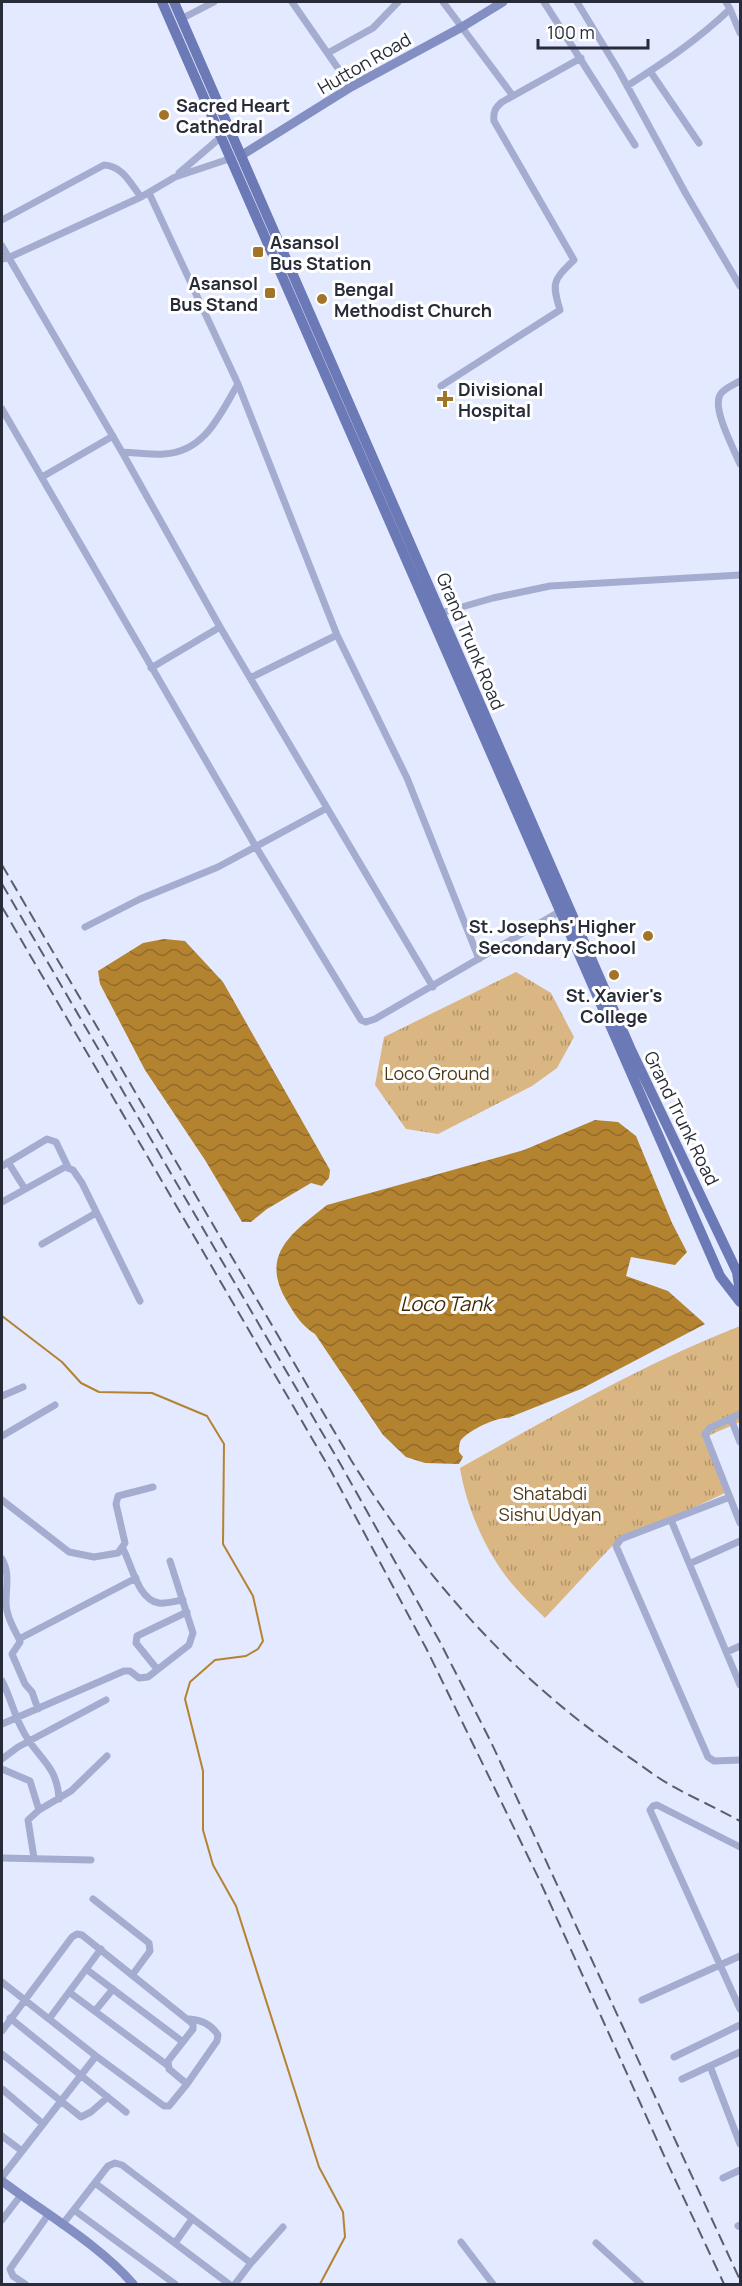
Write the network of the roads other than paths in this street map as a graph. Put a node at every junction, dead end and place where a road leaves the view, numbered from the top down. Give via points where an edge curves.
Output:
1 (162, 2) edge
2 (174, 2) edge
3 (214, 2) edge
4 (292, 2) edge
5 (398, 2) edge
6 (443, 2) edge
7 (503, 2) edge
8 (544, 2) edge
9 (577, 2) edge
10 (726, 2) edge
11 (730, 9) junction
12 (181, 19) junction
13 (462, 27) junction
14 (741, 33) edge
15 (328, 53) junction
16 (581, 58) junction
17 (650, 71) junction
18 (627, 86) junction
19 (351, 87) junction
20 (513, 96) junction
21 (221, 137) junction
22 (699, 143) dead end
23 (635, 145) dead end
24 (242, 155) junction
25 (230, 158) junction
26 (175, 177) junction
27 (149, 193) junction
28 (141, 197) junction
29 (2, 220) edge
30 (2, 246) edge
31 (5, 258) edge
32 (741, 286) edge
33 (741, 381) edge
34 (238, 384) junction
35 (441, 386) dead end
36 (2, 409) edge
37 (113, 436) junction
38 (122, 452) junction
39 (741, 464) edge
40 (42, 477) junction
41 (741, 575) edge
42 (441, 613) junction
43 (219, 627) junction
44 (337, 635) junction
45 (151, 668) junction
46 (250, 678) junction
47 (327, 808) junction
48 (256, 847) junction
49 (564, 909) junction
50 (85, 927) dead end
51 (479, 959) junction
52 (433, 987) junction
53 (5, 1164) edge
54 (68, 1167) junction
55 (25, 1189) junction
56 (2, 1202) edge
57 (96, 1213) junction
58 (42, 1244) dead end
59 (741, 1293) edge
60 (140, 1301) dead end
61 (741, 1302) edge
62 (23, 1387) dead end
63 (2, 1396) edge
64 (55, 1405) dead end
65 (741, 1414) edge
66 (731, 1419) junction
67 (2, 1436) edge
68 (741, 1442) edge
69 (153, 1486) dead end
70 (730, 1497) junction
71 (2, 1500) edge
72 (671, 1520) junction
73 (741, 1523) edge
74 (741, 1541) edge
75 (123, 1549) junction
76 (2, 1559) edge
77 (170, 1561) dead end
78 (690, 1563) junction
79 (136, 1578) junction
80 (183, 1600) junction
81 (4, 1604) edge
82 (187, 1612) junction
83 (19, 1639) junction
84 (741, 1646) edge
85 (727, 1652) junction
86 (157, 1669) junction
87 (2, 1681) edge
88 (741, 1685) edge
89 (106, 1701) dead end
90 (38, 1709) junction
91 (17, 1718) junction
92 (2, 1724) edge
93 (30, 1741) junction
94 (107, 1756) dead end
95 (2, 1759) edge
96 (741, 1760) edge
97 (2, 1769) edge
98 (59, 1799) junction
99 (39, 1810) junction
100 (741, 1847) edge
101 (2, 1858) edge
102 (34, 1858) junction
103 (91, 1860) dead end
104 (93, 1899) dead end
105 (101, 1949) junction
106 (741, 1956) edge
107 (721, 1965) junction
108 (86, 1969) junction
109 (133, 1974) junction
110 (2, 1982) edge
111 (112, 1989) junction
112 (69, 1992) junction
113 (24, 2000) junction
114 (642, 2000) dead end
115 (741, 2009) edge
116 (95, 2012) junction
117 (10, 2018) junction
118 (49, 2019) junction
119 (190, 2019) junction
120 (741, 2025) edge
121 (2, 2031) edge
122 (183, 2042) junction
123 (741, 2052) edge
124 (2, 2054) edge
125 (96, 2055) junction
126 (674, 2057) dead end
127 (167, 2065) junction
128 (710, 2066) junction
129 (81, 2075) junction
130 (682, 2079) dead end
131 (187, 2084) junction
132 (2, 2089) edge
133 (108, 2097) junction
134 (61, 2102) junction
135 (126, 2112) dead end
136 (43, 2124) junction
137 (2, 2136) edge
138 (741, 2144) edge
139 (22, 2151) junction
140 (741, 2170) edge
141 (723, 2178) dead end
142 (2, 2179) edge
143 (95, 2183) junction
144 (21, 2195) junction
145 (74, 2210) junction
146 (48, 2215) junction
147 (192, 2219) junction
148 (2, 2220) edge
149 (62, 2225) junction
150 (283, 2227) dead end
151 (461, 2242) dead end
152 (175, 2243) junction
153 (596, 2243) dead end
154 (251, 2263) junction
155 (24, 2284) edge
156 (133, 2284) edge
157 (175, 2284) edge
158 (229, 2284) edge
159 (235, 2284) edge
160 (493, 2284) edge
161 (641, 2284) edge

1 - 21 main road
2 - 12 main road, Grand Trunk Road
3 - 12 street
4 - 15 street
5 - 15 street via 373,28
6 - 13 street
7 - 13 street, Hutton Road
8 - 16 street
9 - 18 street
10 - 11 street
11 - 14 street
11 - 17 street
12 - 24 main road, Grand Trunk Road
13 - 19 street, Hutton Road
13 - 20 street
15 - 19 street
16 - 20 street
16 - 23 street
17 - 18 street
17 - 22 street
18 - 32 street
19 - 24 street, Hutton Road
20 - 35 street via 496,107 494,121 574,260 558,277 554,290 560,310
21 - 25 main road
21 - 26 street
24 - 25 street
24 - 42 main road, Grand Trunk Road
25 - 26 street
25 - 49 main road
26 - 27 street
27 - 28 street
27 - 34 street
28 - 29 street via 121,170 104,165
28 - 31 street
30 - 31 street
31 - 37 street
33 - 39 street via 723,391 718,401
34 - 38 street via 211,431 197,444 166,454
34 - 44 street
36 - 40 street
37 - 38 street
37 - 40 street
38 - 43 street
40 - 45 street
41 - 42 street via 550,586
42 - 49 main road, Grand Trunk Road
43 - 45 street
43 - 46 street
44 - 46 street
44 - 51 street via 407,778
45 - 48 street
46 - 47 street
47 - 48 street
47 - 52 street
48 - 50 street
48 - 52 street via 361,1020 375,1020
49 - 51 street
49 - 59 main road, Grand Trunk Road via 737,1272
49 - 61 main road via 720,1276
51 - 52 street
53 - 54 street via 52,1139
53 - 55 street
54 - 55 street
54 - 57 street via 82,1183
55 - 56 street
57 - 58 street
57 - 60 street
62 - 63 street
64 - 67 street
65 - 66 street
66 - 68 street
66 - 70 street via 705,1434
69 - 75 street via 116,1499 125,1537
70 - 72 street
70 - 73 street
71 - 75 street via 69,1552 94,1557 110,1556
72 - 78 street
72 - 96 street via 621,1539 617,1551 708,1757 714,1761
74 - 78 street
75 - 79 street
76 - 81 street via 8,1572
77 - 80 street
78 - 85 street
79 - 80 street via 143,1592 156,1602
79 - 83 street
80 - 82 street
81 - 83 street
82 - 86 street via 192,1640
82 - 86 street via 136,1636 136,1643
83 - 90 street via 12,1654
84 - 85 street
85 - 88 street
86 - 90 street via 143,1678 124,1671
87 - 91 street
89 - 93 street
90 - 91 street
91 - 92 street
91 - 93 street
93 - 95 street
93 - 98 street via 55,1774
94 - 98 street
97 - 99 street via 30,1781
98 - 99 street
99 - 102 street via 28,1820
100 - 107 street via 657,1805 650,1810
101 - 102 street
102 - 103 street
104 - 109 street via 149,1943 150,1952
105 - 108 street
105 - 109 street
105 - 113 street via 82,1935 72,1937
106 - 107 street
107 - 114 street
107 - 115 street
108 - 111 street
108 - 112 street
109 - 119 street
110 - 113 street
111 - 116 street
111 - 122 street
112 - 116 street
112 - 118 street
113 - 117 street
113 - 118 street
116 - 127 street
117 - 121 street
117 - 129 street
118 - 125 street
119 - 122 street via 193,2029
119 - 131 street via 208,2024 218,2035
120 - 126 street
122 - 127 street
123 - 128 street
124 - 134 street
125 - 129 street
125 - 131 street via 164,2106 173,2104
127 - 131 street
128 - 130 street
128 - 138 street
129 - 133 street
129 - 134 street
132 - 136 street
133 - 134 street via 81,2117
133 - 135 street
134 - 136 street
136 - 139 street
137 - 139 street
139 - 142 street
140 - 141 street
142 - 144 street
143 - 145 street
143 - 147 street via 108,2166 122,2165
143 - 152 street
144 - 146 street
144 - 148 street
145 - 149 street
145 - 157 street
146 - 149 street
146 - 155 street via 10,2269
147 - 152 street
147 - 154 street
149 - 156 street
150 - 154 street
151 - 160 street
152 - 158 street
153 - 161 street
154 - 159 street

